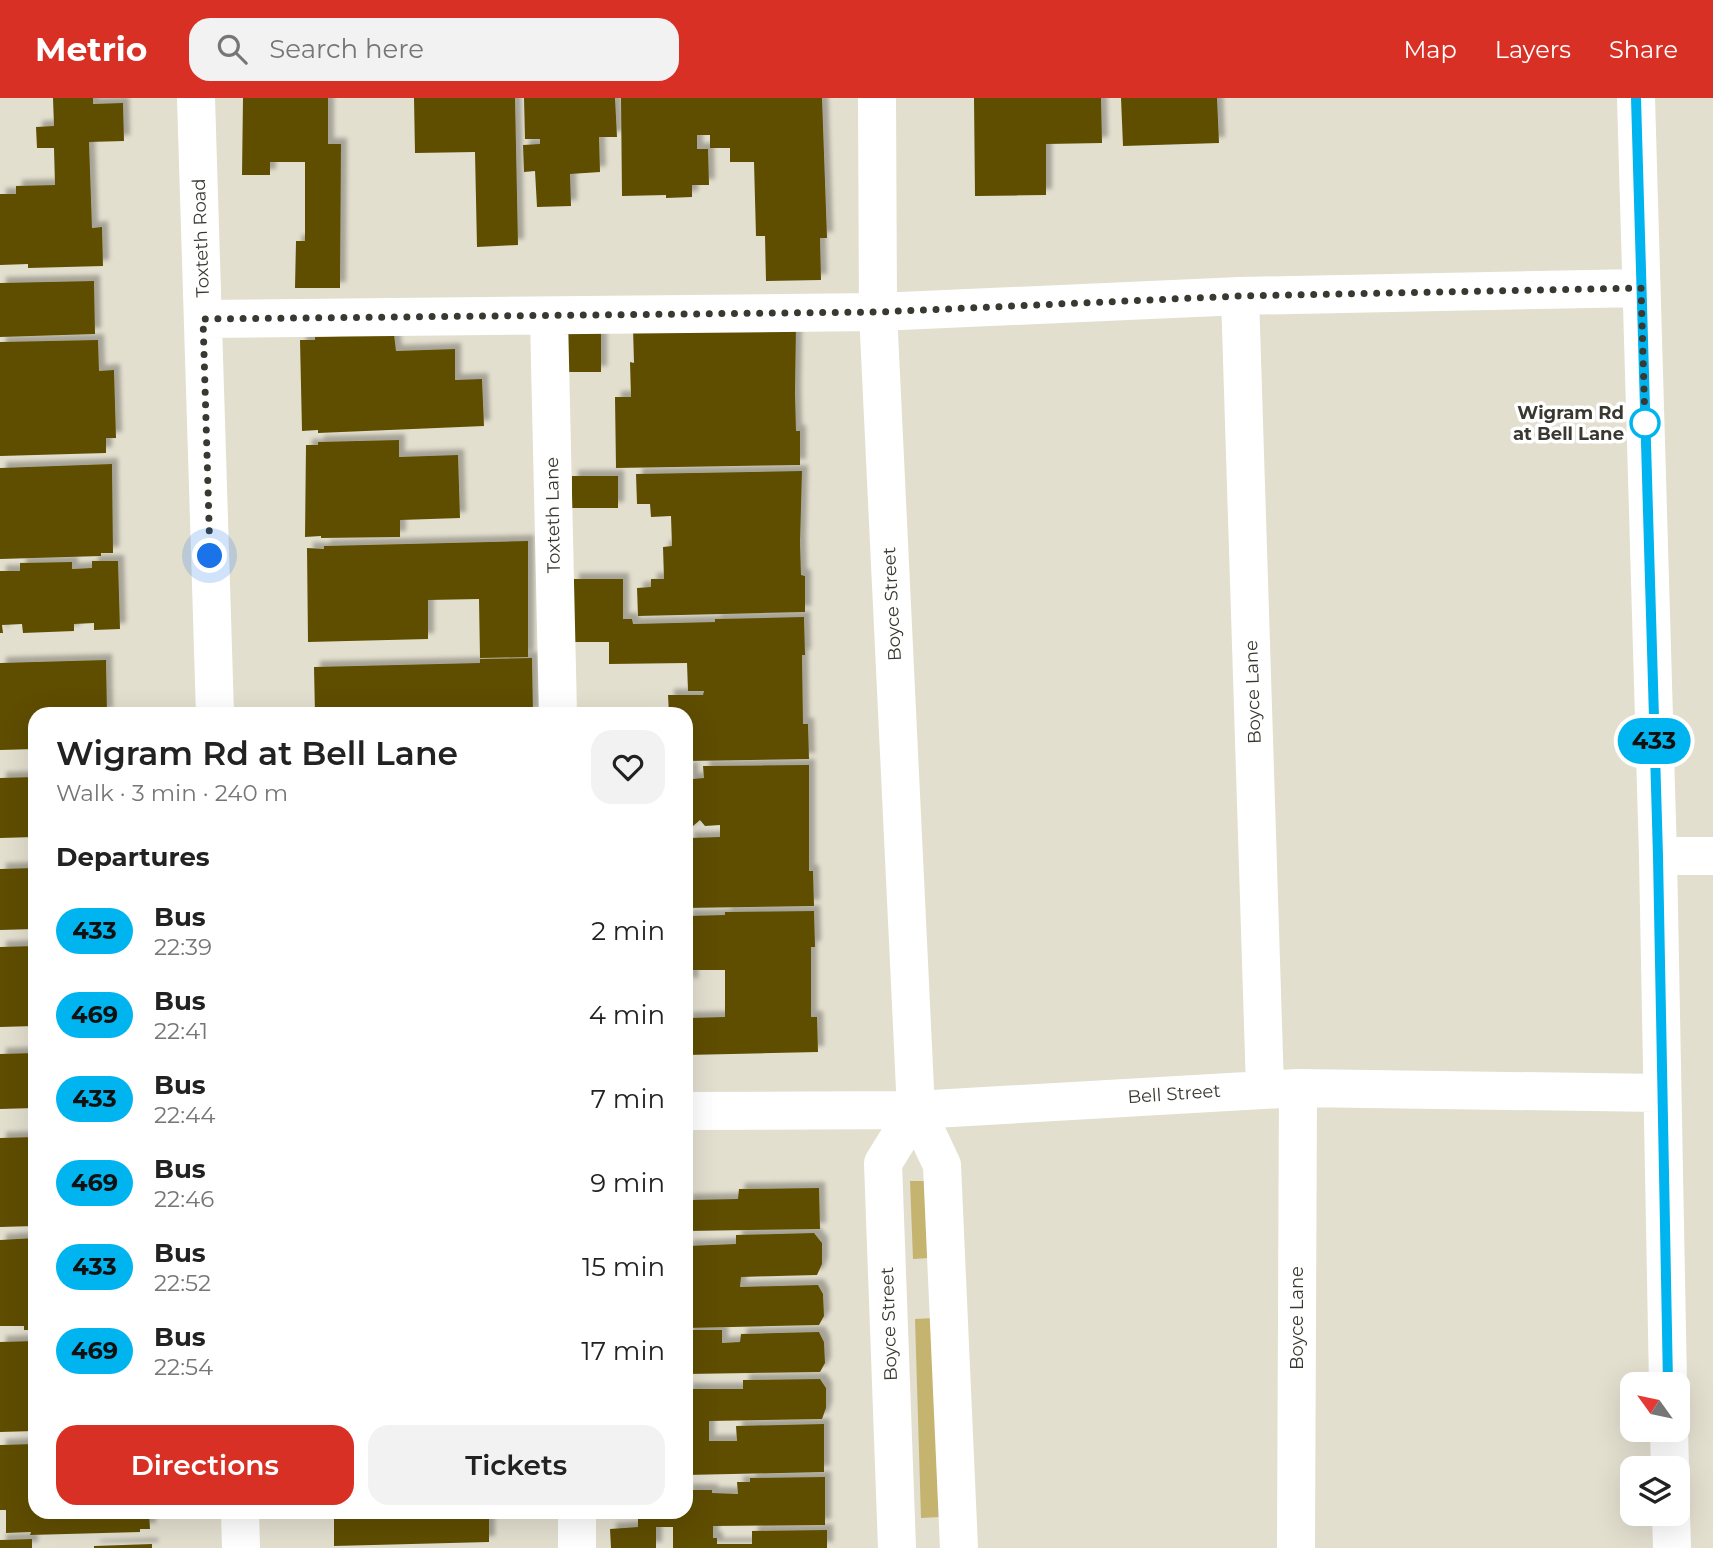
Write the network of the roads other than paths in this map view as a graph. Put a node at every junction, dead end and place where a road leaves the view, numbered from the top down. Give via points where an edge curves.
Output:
1 (196, 98) edge
2 (877, 98) edge
3 (1636, 98) edge
4 (1641, 288) junction
5 (1240, 296) junction
6 (878, 312) junction
7 (549, 317) junction
8 (203, 319) junction
9 (215, 707) edge
10 (558, 707) edge
11 (1658, 856) junction
12 (1713, 856) edge
13 (1282, 1088) junction
14 (1661, 1093) junction
15 (916, 1110) junction
16 (693, 1111) edge
17 (1668, 1372) edge
18 (240, 1519) edge
19 (577, 1519) edge
20 (1671, 1526) edge
21 (241, 1548) edge
22 (578, 1548) edge
23 (898, 1548) edge
24 (959, 1548) edge
25 (1296, 1548) edge
26 (1672, 1548) edge

1 - 8 street, Toxteth Road
2 - 6 street, Boyce Street
3 - 4 street
4 - 5 street
4 - 11 street
5 - 6 street
5 - 13 street, Boyce Lane
6 - 7 street
6 - 15 street, Boyce Street
7 - 8 street
7 - 10 street, Toxteth Lane
8 - 9 street, Toxteth Road
11 - 12 street
11 - 14 street
13 - 14 street, Bell Street
13 - 15 street, Bell Street
13 - 25 street, Boyce Lane
14 - 17 street
15 - 16 street, Bell Street
15 - 23 street, Boyce Street via 883,1163
15 - 24 street, Boyce Street via 942,1165
18 - 21 street
19 - 22 street
20 - 26 street

